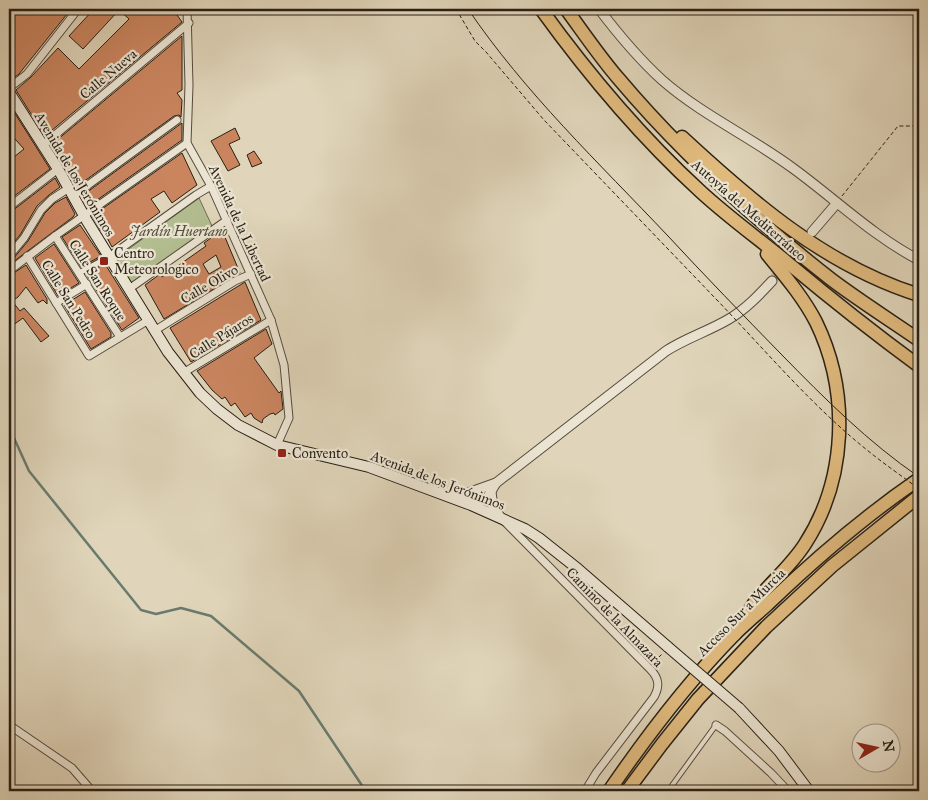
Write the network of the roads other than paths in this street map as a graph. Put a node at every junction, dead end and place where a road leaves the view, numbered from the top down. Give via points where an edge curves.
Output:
1 (78, 9) edge
2 (188, 9) edge
3 (541, 9) edge
4 (566, 9) edge
5 (570, 9) edge
6 (600, 9) edge
7 (189, 23) junction
8 (9, 90) edge
9 (12, 106) edge
10 (177, 120) dead end
11 (187, 143) junction
12 (43, 145) junction
13 (58, 170) junction
14 (211, 186) junction
15 (71, 192) junction
16 (836, 203) junction
17 (9, 207) edge
18 (84, 216) junction
19 (227, 220) junction
20 (812, 232) tunnel mouth
21 (750, 233) junction
22 (54, 236) junction
23 (9, 256) edge
24 (27, 256) junction
25 (109, 257) junction
26 (919, 260) edge
27 (10, 266) edge
28 (80, 273) junction
29 (251, 274) junction
30 (772, 281) tunnel mouth
31 (87, 284) junction
32 (129, 289) junction
33 (919, 295) edge
34 (56, 303) junction
35 (271, 320) junction
36 (147, 321) junction
37 (154, 331) junction
38 (120, 337) junction
39 (919, 340) edge
40 (919, 366) edge
41 (183, 374) junction
42 (277, 445) junction
43 (919, 479) edge
44 (496, 483) junction
45 (476, 490) junction
46 (491, 492) junction
47 (447, 496) junction
48 (919, 496) edge
49 (474, 506) junction
50 (501, 518) junction
51 (735, 634) junction
52 (9, 725) edge
53 (716, 726) joint
54 (92, 791) edge
55 (585, 791) edge
56 (609, 791) edge
57 (628, 791) edge
58 (668, 791) edge
59 (788, 791) edge
60 (809, 791) edge

1 - 8 street via 27,74
2 - 7 street
3 - 21 highway, Autovía del Mediterráneo via 607,94 700,191
4 - 39 highway via 645,110 732,197 834,281
5 - 33 highway, Autovía del Mediterráneo via 664,118 750,198 802,238 888,284
6 - 16 street via 662,80 768,150
7 - 11 street
7 - 12 street, Calle Nueva
8 - 9 main road, Avenida de los Jerónimos
9 - 12 main road, Avenida de los Jerónimos
10 - 15 street
11 - 14 street, Avenida de la Libertad
11 - 18 street
12 - 13 main road, Avenida de los Jerónimos
13 - 15 main road, Avenida de los Jerónimos
13 - 17 street
14 - 19 street, Avenida de la Libertad
14 - 25 street
15 - 18 main road, Avenida de los Jerónimos
15 - 23 street via 52,199 41,210
16 - 20 street
16 - 26 street via 901,251
18 - 22 street
18 - 25 main road, Avenida de los Jerónimos
19 - 29 street, Avenida de la Libertad
19 - 32 street
21 - 40 highway, Autovía del Mediterráneo
21 - 51 highway via 798,293 815,321 836,383 839,435 831,486 816,524 805,544 755,603
22 - 24 street
22 - 28 street, Calle San Roque
24 - 27 street
24 - 34 street, Calle San Pedro
25 - 28 street
25 - 32 main road, Avenida de los Jerónimos
28 - 31 street, Calle San Roque
29 - 35 street, Avenida de la Libertad
29 - 37 street, Calle Olivo
30 - 44 street via 743,310 666,351
31 - 34 street
31 - 38 street, Calle San Roque
32 - 36 main road, Avenida de los Jerónimos
34 - 38 street, Calle San Pedro via 89,356
35 - 41 street, Calle Pájaros
35 - 42 street, Avenida de la Libertad via 284,365 288,418
36 - 37 main road, Avenida de los Jerónimos
36 - 38 street
37 - 41 main road, Avenida de los Jerónimos
41 - 42 main road, Avenida de los Jerónimos via 211,404 238,425
42 - 47 main road, Avenida de los Jerónimos via 369,467
43 - 51 highway, Acceso Sur a Murcia via 823,553
44 - 45 street
44 - 46 street
45 - 47 street
45 - 49 street via 472,496
46 - 49 street
46 - 50 street via 493,507
47 - 49 main road, Avenida de los Jerónimos
48 - 57 highway, Acceso Sur a Murcia via 832,566 766,627 698,699
49 - 50 main road, Avenida de los Jerónimos
50 - 55 street, Camino de la Almazara via 649,667 658,684 654,696
50 - 60 main road, Avenida de los Jerónimos, bridge via 525,529 556,550 739,708 779,751
51 - 56 highway, Acceso Sur a Murcia via 687,689
52 - 54 street via 72,768
53 - 58 lane
53 - 59 street

